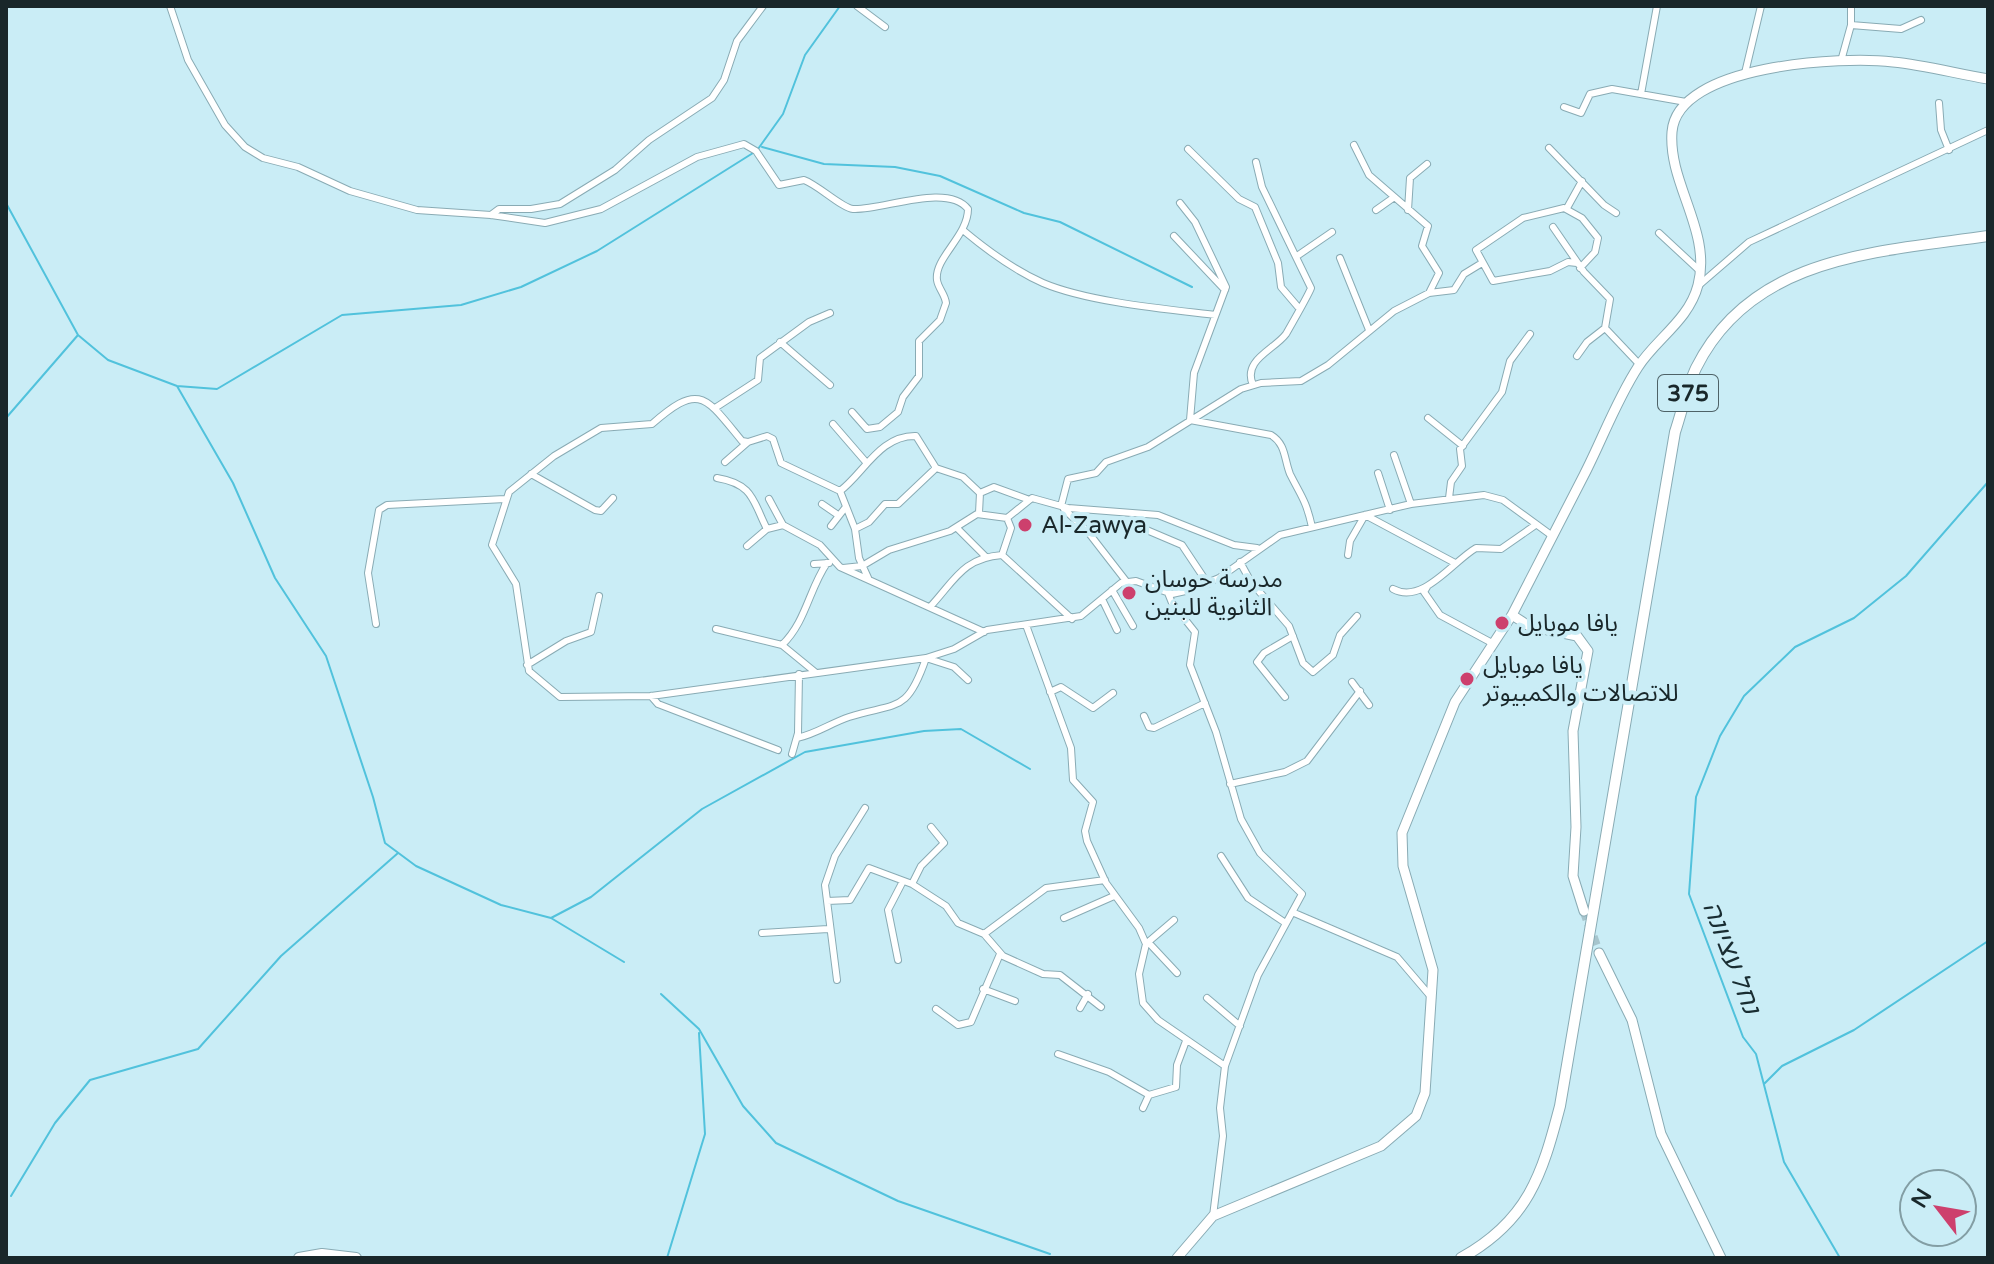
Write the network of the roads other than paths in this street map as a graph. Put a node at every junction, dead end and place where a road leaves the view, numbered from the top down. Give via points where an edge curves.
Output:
1 (170, 6) edge
2 (763, 6) edge
3 (857, 6) edge
4 (1657, 6) edge
5 (1761, 6) edge
6 (1851, 6) edge
7 (1921, 20) dead end
8 (1851, 25) junction
9 (885, 27) dead end
10 (1841, 61) junction
11 (1745, 73) junction
12 (1988, 79) edge
13 (1641, 94) junction
14 (1686, 102) junction
15 (1939, 103) dead end
16 (1564, 107) dead end
17 (1988, 130) edge
18 (1354, 145) dead end
19 (1549, 148) dead end
20 (1188, 149) dead end
21 (1949, 150) junction
22 (1256, 162) dead end
23 (1427, 164) dead end
24 (1582, 181) junction
25 (1393, 198) junction
26 (1180, 203) dead end
27 (1567, 208) junction
28 (1376, 210) dead end
29 (1408, 210) junction
30 (1616, 213) dead end
31 (491, 215) junction
32 (1553, 227) dead end
33 (964, 231) junction
34 (1332, 232) dead end
35 (1659, 233) dead end
36 (1174, 236) dead end
37 (1988, 236) edge
38 (1297, 256) junction
39 (1340, 258) dead end
40 (1482, 263) junction
41 (1579, 266) junction
42 (1700, 271) junction
43 (1698, 286) junction
44 (1225, 290) junction
45 (1429, 293) junction
46 (1298, 307) junction
47 (830, 313) dead end
48 (1215, 315) junction
49 (1605, 328) junction
50 (1369, 330) junction
51 (1530, 334) dead end
52 (780, 342) junction
53 (1577, 356) dead end
54 (1640, 365) junction
55 (830, 385) dead end
56 (1253, 385) junction
57 (715, 408) junction
58 (852, 412) dead end
59 (1428, 418) dead end
60 (1190, 420) junction
61 (833, 424) dead end
62 (880, 427) junction
63 (748, 442) junction
64 (889, 444) junction
65 (1463, 446) junction
66 (1394, 455) dead end
67 (865, 461) junction
68 (725, 462) dead end
69 (936, 468) junction
70 (1378, 473) dead end
71 (531, 474) junction
72 (717, 478) dead end
73 (840, 491) junction
74 (980, 493) junction
75 (613, 498) dead end
76 (1449, 498) junction
77 (505, 499) junction
78 (769, 499) dead end
79 (1027, 499) junction
80 (822, 504) dead end
81 (1411, 504) junction
82 (1061, 506) junction
83 (845, 508) junction
84 (1390, 510) junction
85 (979, 513) junction
86 (838, 515) junction
87 (1140, 515) junction
88 (1365, 515) junction
89 (1007, 518) junction
90 (783, 525) junction
91 (831, 526) dead end
92 (1534, 526) junction
93 (1312, 527) junction
94 (957, 528) junction
95 (767, 529) junction
96 (855, 529) junction
97 (1551, 535) junction
98 (747, 546) dead end
99 (1257, 548) junction
100 (1002, 555) junction
101 (1348, 555) dead end
102 (985, 556) junction
103 (1240, 562) junction
104 (827, 563) junction
105 (836, 563) junction
106 (1455, 563) junction
107 (814, 564) dead end
108 (862, 566) junction
109 (843, 568) junction
110 (869, 580) junction
111 (1126, 581) junction
112 (1208, 584) junction
113 (1427, 587) junction
114 (1393, 589) dead end
115 (1112, 590) junction
116 (1168, 593) junction
117 (599, 596) dead end
118 (1102, 599) junction
119 (930, 607) junction
120 (1512, 615) junction
121 (1357, 616) dead end
122 (1072, 619) junction
123 (376, 624) dead end
124 (1026, 625) junction
125 (1133, 626) dead end
126 (716, 629) dead end
127 (1117, 630) dead end
128 (984, 632) junction
129 (1293, 636) junction
130 (1492, 643) junction
131 (782, 645) junction
132 (926, 658) junction
133 (527, 665) junction
134 (815, 672) junction
135 (799, 674) junction
136 (968, 680) dead end
137 (1352, 682) dead end
138 (1360, 691) junction
139 (1050, 692) junction
140 (1113, 693) dead end
141 (651, 696) junction
142 (1285, 697) dead end
143 (1205, 703) junction
144 (1369, 705) dead end
145 (1144, 716) dead end
146 (797, 738) junction
147 (778, 750) dead end
148 (792, 754) dead end
149 (1230, 784) junction
150 (865, 808) dead end
151 (931, 827) dead end
152 (1221, 856) dead end
153 (1105, 880) junction
154 (902, 883) junction
155 (912, 884) junction
156 (1114, 896) junction
157 (827, 901) junction
158 (1584, 911) tunnel mouth
159 (1292, 912) junction
160 (1064, 918) dead end
161 (1174, 920) dead end
162 (1284, 922) junction
163 (828, 929) junction
164 (762, 933) dead end
165 (984, 934) junction
166 (1147, 943) junction
167 (1599, 953) tunnel mouth
168 (1000, 954) junction
169 (898, 960) dead end
170 (1177, 973) dead end
171 (837, 980) dead end
172 (983, 989) junction
173 (1088, 994) junction
174 (1207, 998) dead end
175 (1434, 999) junction
176 (1015, 1001) dead end
177 (1101, 1007) dead end
178 (1080, 1008) dead end
179 (936, 1009) dead end
180 (1240, 1026) junction
181 (1186, 1041) junction
182 (1058, 1054) dead end
183 (1225, 1066) junction
184 (1149, 1095) junction
185 (1143, 1108) dead end
186 (1213, 1216) junction
187 (299, 1258) edge
188 (356, 1258) edge
189 (1177, 1258) edge
190 (1461, 1258) edge
191 (1721, 1258) edge

1 - 31 street via 188,60 225,125 245,147 350,191 417,210
2 - 31 street via 737,41 712,98 560,204 499,209
3 - 9 street
4 - 13 street
5 - 11 street
6 - 8 street
7 - 8 street via 1901,29
8 - 10 street
10 - 11 main road
10 - 12 main road via 1893,62
11 - 14 main road
13 - 14 street
13 - 16 street via 1600,89 1590,94 1581,113
14 - 42 main road via 1672,128 1672,150 1696,230
15 - 21 street
17 - 21 street
18 - 25 street via 1365,170
19 - 24 street
20 - 46 street via 1239,199 1255,207 1278,263 1281,287
21 - 43 street via 1749,242
22 - 38 street via 1262,187
23 - 29 street via 1410,178
24 - 27 street
24 - 30 street
25 - 28 street
25 - 29 street
26 - 44 street via 1219,267
27 - 40 street via 1518,221 1478,247
27 - 41 street via 1598,238 1595,252
29 - 45 street via 1428,226 1422,246 1439,273
31 - 33 street via 545,223 576,217 697,157 744,144 756,151 779,185 804,180 850,209 940,198 959,201 968,209
32 - 41 street
33 - 48 street via 1046,284 1140,307
33 - 62 street via 938,273 946,303 940,320 919,341 919,376 898,412
34 - 38 street
35 - 42 street
36 - 44 street
37 - 190 main road, 375 via 1829,261 1791,277 1737,310 1696,368 1675,432 1560,1106 1533,1191 1513,1221
38 - 46 street via 1311,288
39 - 50 street
40 - 41 street via 1493,281 1550,271 1568,262
40 - 45 street via 1464,274 1454,290
41 - 49 street via 1610,299
42 - 43 main road
43 - 54 main road via 1681,318
44 - 48 street
45 - 50 street
46 - 56 street via 1285,336 1253,366
47 - 52 street
48 - 60 street via 1194,373
49 - 53 street
49 - 54 street
50 - 56 street via 1301,381
51 - 65 street via 1510,361 1502,392
52 - 55 street
52 - 57 street via 760,358 758,380
54 - 97 main road
56 - 60 street
57 - 63 street
57 - 71 street via 687,398 652,424 601,428
58 - 62 street via 867,429
59 - 65 street
60 - 82 street via 1148,447 1106,462 1096,473 1068,479
60 - 93 street via 1279,440
61 - 67 street
62 - 64 street
63 - 68 street
63 - 73 street via 773,439 784,466
64 - 67 street
64 - 69 street via 916,436
65 - 76 street via 1462,466 1451,482
66 - 81 street
67 - 73 street
69 - 74 street via 963,477
69 - 96 street via 898,504 885,504
70 - 84 street
71 - 75 street via 595,510 601,511
71 - 77 street
72 - 95 street via 734,482 753,496
73 - 83 street
74 - 79 street via 994,487
74 - 85 street
76 - 81 street
76 - 92 street via 1480,495 1503,500
77 - 123 street via 387,505 379,510 368,573
77 - 133 street via 492,545 516,584
78 - 90 street
79 - 82 street
79 - 89 street
80 - 86 street
81 - 84 street
82 - 87 street
82 - 111 street
83 - 86 street
83 - 96 street
84 - 88 street
85 - 89 street
85 - 94 street
86 - 91 street
87 - 99 street via 1162,516 1234,545
87 - 112 street via 1142,528 1185,547
88 - 93 street
88 - 101 street
88 - 106 street
89 - 100 street via 1011,528
90 - 95 street
90 - 105 street via 816,543
92 - 97 street
92 - 106 street via 1501,549 1476,548
93 - 99 street
94 - 102 street
94 - 108 street via 889,550
95 - 98 street
96 - 108 street
97 - 120 main road
99 - 103 street
100 - 102 street
100 - 122 street
102 - 119 street via 966,566
103 - 112 street
103 - 129 street
104 - 105 street
104 - 107 street
104 - 131 street via 799,626
105 - 109 street
106 - 113 street
108 - 109 street
108 - 110 street
109 - 110 street
110 - 119 street
111 - 115 street
111 - 116 street
112 - 116 street
113 - 114 street via 1405,593
113 - 130 street via 1424,592 1437,613
115 - 118 street
115 - 125 street
116 - 143 street via 1195,632 1190,665
117 - 133 street via 591,632
118 - 122 street
118 - 127 street
119 - 128 street
120 - 130 main road
120 - 158 main road via 1529,626 1577,636 1588,651 1573,731 1573,876
121 - 129 street via 1340,635 1333,655 1313,672 1303,663
122 - 124 street
124 - 128 street
124 - 139 street
126 - 131 street
128 - 132 street
129 - 142 street via 1257,662
130 - 175 main road via 1446,720 1402,833 1403,866 1433,970
131 - 134 street
132 - 134 street
132 - 136 street via 954,667
132 - 146 street via 902,703
133 - 141 street via 536,681 560,697
134 - 135 street
135 - 141 street
135 - 146 street
137 - 138 street
138 - 144 street
138 - 149 street via 1307,761 1285,772
139 - 140 street via 1061,687 1093,708
139 - 153 street via 1073,755 1073,780 1093,802 1085,835
141 - 147 street via 658,704
143 - 145 street via 1154,728
143 - 149 street
146 - 148 street
149 - 159 street via 1253,843 1301,890
150 - 157 street via 829,867
151 - 155 street via 944,843
152 - 162 street via 1248,898
153 - 156 street
153 - 165 street via 1046,888
154 - 155 street
154 - 157 street via 869,868 850,900
154 - 169 street via 888,910
155 - 165 street via 946,906 958,923
156 - 160 street
156 - 166 street
157 - 163 street
159 - 162 street
159 - 175 street via 1397,957
161 - 166 street
162 - 180 street
163 - 164 street
163 - 171 street
165 - 168 street
166 - 170 street
166 - 181 street via 1139,974 1143,1003
167 - 191 main road via 1632,1020 1661,1134
168 - 172 street
168 - 173 street via 1046,978 1057,974
172 - 176 street
172 - 179 street via 966,1025 947,1020
173 - 177 street
173 - 178 street
174 - 180 street
175 - 186 main road via 1425,1093 1406,1127 1381,1146
180 - 183 street
181 - 183 street
181 - 184 street via 1176,1087
182 - 184 street via 1109,1072
183 - 186 street
184 - 185 street
186 - 189 main road
187 - 188 main road

